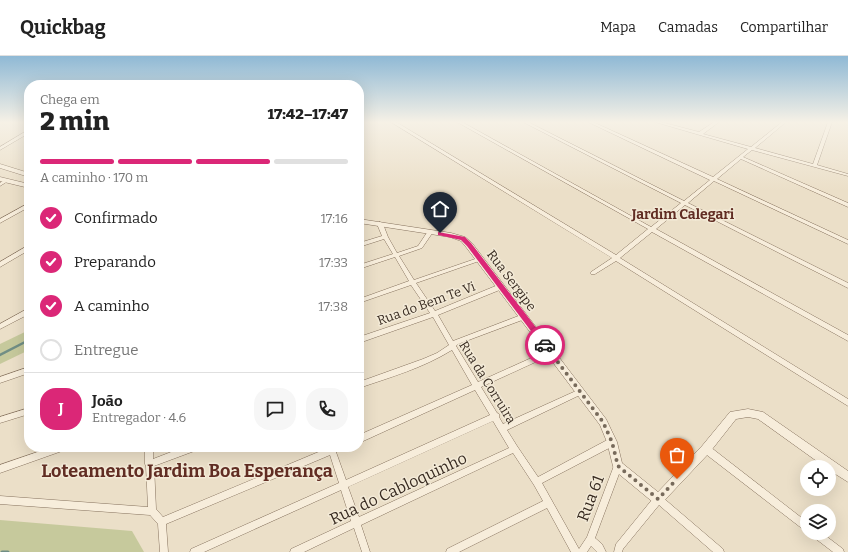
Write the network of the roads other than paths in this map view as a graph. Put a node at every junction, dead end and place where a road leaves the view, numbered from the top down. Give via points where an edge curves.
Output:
1 (432, 145) edge
2 (501, 145) edge
3 (571, 145) edge
4 (640, 145) edge
5 (741, 145) edge
6 (755, 145) edge
7 (822, 145) edge
8 (751, 148) junction
9 (741, 158) junction
10 (0, 166) edge
11 (814, 166) junction
12 (24, 173) edge
13 (848, 175) edge
14 (714, 179) junction
15 (3, 180) edge
16 (0, 185) edge
17 (24, 185) edge
18 (684, 202) junction
19 (848, 204) edge
20 (24, 208) edge
21 (0, 221) edge
22 (364, 222) edge
23 (380, 224) junction
24 (651, 228) junction
25 (430, 232) junction
26 (385, 237) junction
27 (848, 242) edge
28 (364, 243) edge
29 (24, 250) edge
30 (397, 255) junction
31 (616, 258) junction
32 (480, 259) junction
33 (0, 265) edge
34 (364, 265) edge
35 (593, 273) dead end
36 (413, 284) junction
37 (848, 286) edge
38 (500, 287) junction
39 (364, 299) edge
40 (24, 314) edge
41 (434, 314) junction
42 (523, 316) junction
43 (0, 327) edge
44 (364, 338) edge
45 (848, 338) edge
46 (452, 347) junction
47 (551, 352) junction
48 (24, 372) edge
49 (0, 380) edge
50 (364, 383) edge
51 (477, 385) junction
52 (580, 392) junction
53 (848, 403) edge
54 (24, 413) edge
55 (496, 416) junction
56 (0, 420) edge
57 (503, 428) junction
58 (364, 437) edge
59 (612, 442) junction
60 (514, 449) junction
61 (706, 449) junction
62 (48, 452) edge
63 (149, 452) edge
64 (181, 452) edge
65 (325, 452) edge
66 (335, 452) edge
67 (149, 464) junction
68 (618, 466) junction
69 (0, 469) edge
70 (848, 477) edge
71 (537, 482) junction
72 (343, 484) junction
73 (658, 499) junction
74 (0, 500) edge
75 (549, 503) junction
76 (152, 511) junction
77 (800, 521) edge
78 (162, 522) junction
79 (356, 523) junction
80 (590, 540) junction
81 (825, 540) edge
82 (164, 552) edge
83 (194, 552) edge
84 (294, 552) edge
85 (366, 552) edge
86 (450, 552) edge
87 (576, 552) edge
88 (582, 552) edge
89 (602, 552) edge
90 (618, 552) edge
91 (720, 552) edge
92 (840, 552) edge

1 - 31 street
2 - 24 street
3 - 18 street
4 - 14 street
5 - 8 street
6 - 8 street
7 - 11 street
8 - 9 street
8 - 11 street
9 - 14 street
9 - 19 street
10 - 12 street
11 - 13 street
14 - 18 street
14 - 27 street
15 - 16 street
15 - 17 street
18 - 24 street
18 - 37 street
20 - 21 street
22 - 23 street, Rua Sergipe
23 - 25 street, Rua Sergipe
23 - 26 street, Rua da Corruira
24 - 31 street
24 - 45 street
25 - 30 street via 420,247
25 - 32 street, Rua Sergipe via 463,238
26 - 28 street
26 - 30 street, Rua da Corruira
29 - 33 street
30 - 34 street
30 - 36 street, Rua da Corruira
31 - 35 street
31 - 53 street
32 - 36 street
32 - 38 street, Rua Sergipe
36 - 39 street
36 - 41 street, Rua da Corruira
38 - 41 street, Rua do Bem Te Vi
38 - 42 street, Rua Sergipe
40 - 43 street
41 - 44 street, Rua do Bem Te Vi
41 - 46 street, Rua da Corruira
42 - 46 street via 456,342
42 - 47 street, Rua Sergipe
46 - 50 street via 397,372
46 - 51 street, Rua da Corruira
47 - 51 street
47 - 52 street, Rua Sergipe
48 - 49 street
51 - 55 street, Rua da Corruira
51 - 58 street via 406,420
52 - 57 street
52 - 59 street, Rua Sergipe via 603,422
54 - 56 street
55 - 57 street, Rua da Corruira
55 - 72 street
57 - 60 street, Rua da Corruira
59 - 68 street, Rua Sergipe
59 - 71 street
60 - 71 street, Rua da Corruira
60 - 79 street, Rua do Cabloquinho
61 - 70 street via 733,416 748,413 760,415
61 - 73 street
61 - 77 street
62 - 69 street
63 - 67 street
64 - 67 street
65 - 78 street
66 - 72 street
67 - 76 street
68 - 73 street
68 - 80 street, Rua 61
71 - 75 street, Rua da Corruira
72 - 79 street
72 - 83 street
73 - 90 street via 619,547
73 - 91 street
74 - 76 street
75 - 86 street
75 - 87 street, Rua da Corruira
76 - 78 street
78 - 82 street
79 - 84 street, Rua do Cabloquinho
79 - 85 street
80 - 88 street, Rua 61
80 - 89 street, Rua 61
81 - 92 street

